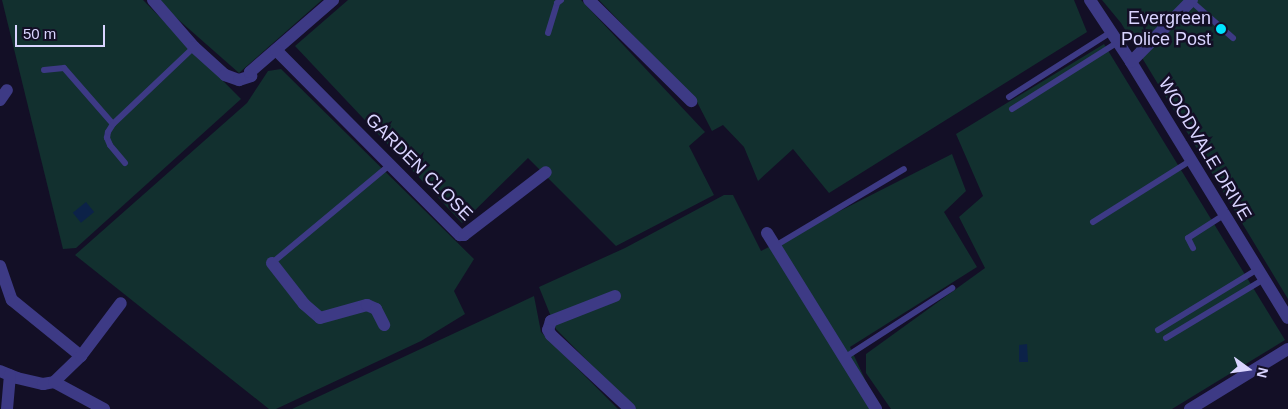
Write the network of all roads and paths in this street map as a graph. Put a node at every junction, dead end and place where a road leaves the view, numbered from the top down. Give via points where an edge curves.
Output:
1 (153, 0) edge
2 (333, 0) edge
3 (561, 0) edge
4 (589, 0) edge
5 (1090, 0) edge
6 (1192, 1) edge
7 (548, 33) dead end
8 (1114, 37) junction
9 (1233, 38) dead end
10 (194, 47) junction
11 (276, 50) junction
12 (1131, 62) junction
13 (44, 70) dead end
14 (1009, 98) dead end
15 (691, 101) dead end
16 (1012, 109) dead end
17 (113, 124) junction
18 (1190, 161) junction
19 (125, 163) dead end
20 (391, 164) junction
21 (904, 169) dead end
22 (546, 172) dead end
23 (1224, 215) junction
24 (1093, 222) dead end
25 (768, 233) dead end
26 (776, 246) junction
27 (1192, 248) dead end
28 (270, 264) joint
29 (0, 266) edge
30 (1261, 274) junction
31 (952, 288) dead end
32 (615, 296) dead end
33 (121, 303) dead end
34 (1288, 318) edge
35 (384, 325) dead end
36 (1158, 330) dead end
37 (1166, 338) dead end
38 (1288, 349) edge
39 (81, 356) junction
40 (844, 358) junction
41 (5, 373) edge
42 (54, 382) junction
43 (7, 409) edge
44 (104, 409) edge
45 (630, 409) edge
46 (876, 409) edge
47 (1190, 409) edge

1 - 10 street
2 - 11 street
3 - 7 lane via 557,3
4 - 15 street
5 - 8 street, WOODVALE DRIVE
6 - 9 lane
6 - 12 street
8 - 12 street, WOODVALE DRIVE
8 - 14 lane
8 - 16 lane
10 - 11 street via 230,78 244,79
10 - 17 lane
11 - 20 street, GARDEN CLOSE
12 - 18 street, WOODVALE DRIVE
13 - 17 lane via 64,68
17 - 19 lane via 107,138
18 - 23 street, WOODVALE DRIVE
18 - 24 lane
20 - 22 street, GARDEN CLOSE via 462,236
20 - 28 lane
21 - 26 lane
23 - 27 lane via 1188,238
23 - 30 street, WOODVALE DRIVE
25 - 26 street
26 - 40 street
28 - 35 street via 320,318 367,305 376,309
29 - 39 street via 12,300
30 - 34 street, WOODVALE DRIVE
30 - 36 lane
30 - 37 lane
31 - 40 lane
32 - 45 street via 551,321 548,330
33 - 39 street
38 - 47 street
39 - 42 street
40 - 46 street
41 - 42 street via 43,384
41 - 43 street
42 - 44 street

